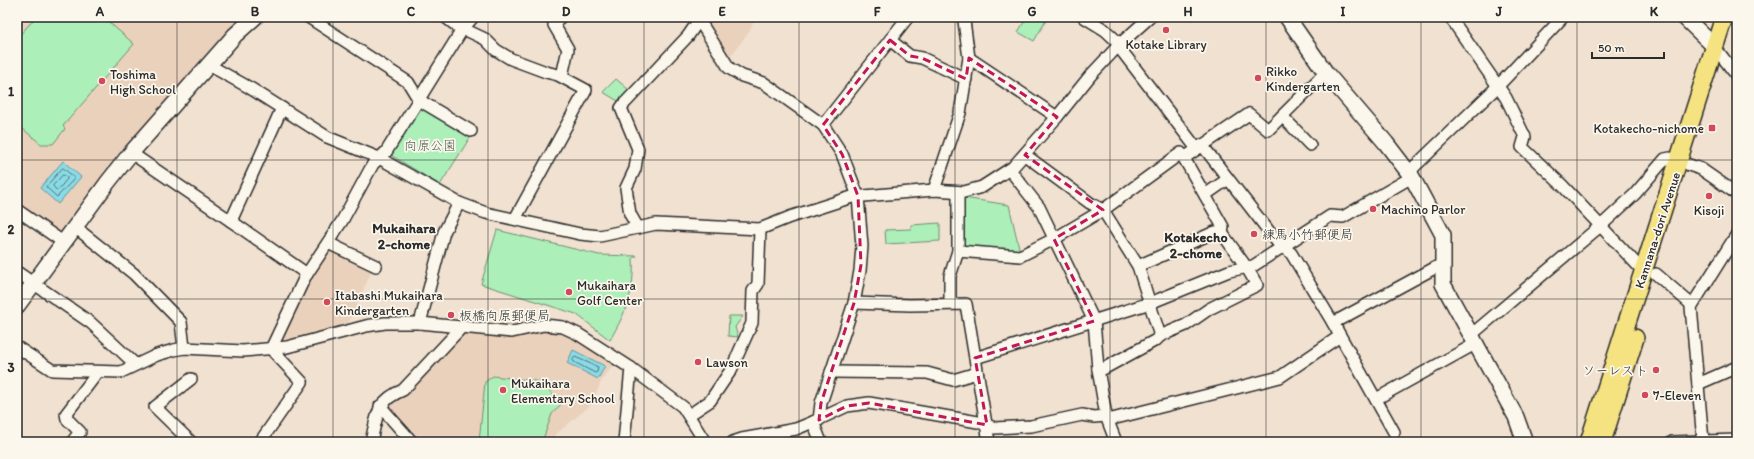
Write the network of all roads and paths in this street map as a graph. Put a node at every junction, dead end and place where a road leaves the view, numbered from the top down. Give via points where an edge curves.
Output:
1 (254, 17) edge
2 (308, 17) edge
3 (445, 17) edge
4 (473, 17) edge
5 (560, 17) edge
6 (908, 17) edge
7 (966, 17) edge
8 (1084, 17) edge
9 (1150, 17) edge
10 (1287, 17) edge
11 (1450, 17) edge
12 (1563, 17) edge
13 (1684, 17) edge
14 (1724, 17) edge
15 (1735, 17) edge
16 (697, 18) edge
17 (462, 30) junction
18 (890, 40) junction
19 (1119, 45) junction
20 (1719, 52) junction
21 (969, 58) junction
22 (209, 65) junction
23 (1326, 72) junction
24 (562, 76) junction
25 (1737, 76) edge
26 (966, 78) junction
27 (1498, 86) junction
28 (419, 100) junction
29 (282, 108) junction
30 (1282, 116) junction
31 (1057, 117) junction
32 (823, 125) junction
33 (471, 131) dead end
34 (1310, 145) dead end
35 (1199, 147) junction
36 (131, 153) junction
37 (1025, 155) junction
38 (379, 158) junction
39 (1184, 158) junction
40 (1684, 163) junction
41 (1010, 170) junction
42 (1411, 175) junction
43 (1228, 179) junction
44 (934, 190) junction
45 (958, 192) junction
46 (1737, 194) edge
47 (1205, 195) junction
48 (858, 196) junction
49 (459, 203) junction
50 (17, 210) edge
51 (1103, 210) junction
52 (514, 219) junction
53 (231, 221) junction
54 (74, 227) junction
55 (1600, 227) junction
56 (638, 228) junction
57 (760, 229) junction
58 (1222, 233) junction
59 (1737, 234) edge
60 (1054, 239) junction
61 (63, 242) junction
62 (328, 243) junction
63 (1284, 248) junction
64 (958, 250) junction
65 (1442, 264) junction
66 (376, 266) dead end
67 (1138, 266) junction
68 (1247, 268) junction
69 (17, 272) edge
70 (1650, 273) junction
71 (307, 274) junction
72 (34, 283) junction
73 (854, 303) junction
74 (950, 303) junction
75 (1150, 303) junction
76 (1692, 305) junction
77 (17, 306) edge
78 (1094, 321) junction
79 (420, 323) junction
80 (1333, 323) junction
81 (461, 328) junction
82 (1160, 336) junction
83 (1340, 336) junction
84 (1473, 340) junction
85 (17, 347) edge
86 (184, 348) junction
87 (271, 349) junction
88 (976, 358) junction
89 (135, 364) junction
90 (1737, 367) edge
91 (630, 368) junction
92 (1098, 369) junction
93 (98, 372) junction
94 (831, 372) junction
95 (977, 373) junction
96 (191, 379) dead end
97 (1698, 384) junction
98 (1376, 399) junction
99 (380, 406) junction
100 (689, 415) junction
101 (1107, 418) junction
102 (816, 421) junction
103 (987, 425) junction
104 (1394, 432) dead end
105 (1737, 440) edge
106 (1703, 441) junction
107 (72, 442) edge
108 (191, 442) edge
109 (260, 442) edge
110 (371, 442) edge
111 (412, 442) edge
112 (624, 442) edge
113 (705, 442) edge
114 (733, 442) edge
115 (821, 442) edge
116 (989, 442) edge
117 (1116, 442) edge
118 (1525, 442) edge
119 (1589, 442) edge
120 (1602, 442) edge
121 (1672, 442) edge

1 - 22 street
2 - 28 street via 408,82
3 - 17 street
4 - 17 street
5 - 24 street via 554,25 568,49
6 - 18 street
7 - 21 street via 964,20
8 - 19 street via 1105,30
9 - 19 street
10 - 23 street
11 - 27 street
12 - 27 street
13 - 20 street
14 - 20 main road, Kannana-dori Avenue
15 - 20 main road, Kannana-dori Avenue
16 - 32 street via 729,68 742,76 764,83
16 - 56 street via 688,36 621,108 638,149 635,168 626,188 630,214
17 - 24 street via 468,30 485,39 496,50 511,59
17 - 28 street
18 - 26 street via 910,56 922,58
18 - 32 street
19 - 31 street
19 - 35 street
20 - 25 street
20 - 40 main road, Kannana-dori Avenue
21 - 26 street
21 - 31 street
22 - 29 street
22 - 36 street
23 - 30 street
23 - 42 street
24 - 52 street via 586,90
26 - 44 street via 960,113
27 - 42 street via 1419,162
27 - 55 street via 1525,137 1522,147 1568,191
28 - 33 street
28 - 38 street via 386,152
29 - 38 street via 327,136
29 - 53 street
30 - 34 street
30 - 35 street via 1268,130 1249,114
31 - 37 street
32 - 48 street via 842,154
35 - 39 street
35 - 43 street
36 - 53 street
36 - 54 street
37 - 41 street
37 - 51 street
38 - 49 street
38 - 62 street via 373,164
39 - 47 street
39 - 51 street via 1181,153
40 - 46 street via 1701,169
40 - 55 street via 1666,159 1635,194
40 - 70 main road, Kannana-dori Avenue
41 - 45 street via 974,190
41 - 60 street via 1036,202
42 - 63 street via 1343,217 1330,216
42 - 65 street via 1443,235
43 - 47 street
43 - 63 street
44 - 45 street
44 - 48 street
45 - 64 street
47 - 58 street via 1223,227
48 - 57 street via 790,216
48 - 73 street via 861,265
49 - 52 street via 486,213
49 - 79 street via 444,232
50 - 61 street
51 - 60 street
51 - 67 street
52 - 56 street via 600,236
53 - 71 street
54 - 61 street
54 - 86 street via 134,274 181,322
55 - 70 street
55 - 84 street
56 - 57 street via 656,224
57 - 100 street via 758,284 753,291 752,324 731,370 710,401
58 - 67 street via 1215,232
58 - 68 street
59 - 76 street
60 - 64 street via 1020,256
60 - 78 street
61 - 72 street
62 - 66 street
62 - 71 street
63 - 68 street
63 - 80 street via 1291,253
64 - 74 street via 950,276
65 - 80 street
65 - 84 street via 1443,284
67 - 75 street
68 - 75 street via 1229,271
68 - 82 street via 1256,281 1257,285 1254,288 1209,309 1186,325
69 - 72 street
70 - 76 street
70 - 119 main road, Kannana-dori Avenue
70 - 120 main road, Kannana-dori Avenue
71 - 87 street
72 - 77 street
72 - 89 street via 91,322
73 - 74 street
73 - 94 street
74 - 88 street via 966,304
75 - 78 street
75 - 82 street
76 - 97 street
78 - 88 street
78 - 92 street
79 - 81 street
79 - 87 street via 366,326 302,344
80 - 83 street
81 - 91 street via 512,332 544,325 563,327
81 - 99 street via 403,390 391,395
82 - 92 street via 1103,369
83 - 98 street
83 - 101 street via 1280,377
84 - 98 street
84 - 118 street via 1516,417
85 - 93 street via 52,370
86 - 87 street via 243,351
86 - 89 street via 165,352
87 - 109 street via 302,382
88 - 95 street
89 - 93 street via 120,372
90 - 97 street
91 - 100 street via 683,407
91 - 112 street
92 - 101 street
93 - 107 street via 66,414 67,419 80,432
94 - 95 street via 927,373 953,380
94 - 102 street
95 - 103 street
96 - 108 street via 155,407
97 - 106 street
98 - 104 street
99 - 110 street
99 - 111 street
100 - 113 street
101 - 103 street via 1082,415 1031,426 995,428
101 - 117 street
102 - 103 street via 847,406 869,403
102 - 114 street via 796,429 742,438
102 - 115 street
103 - 116 street
105 - 106 street
106 - 121 street

